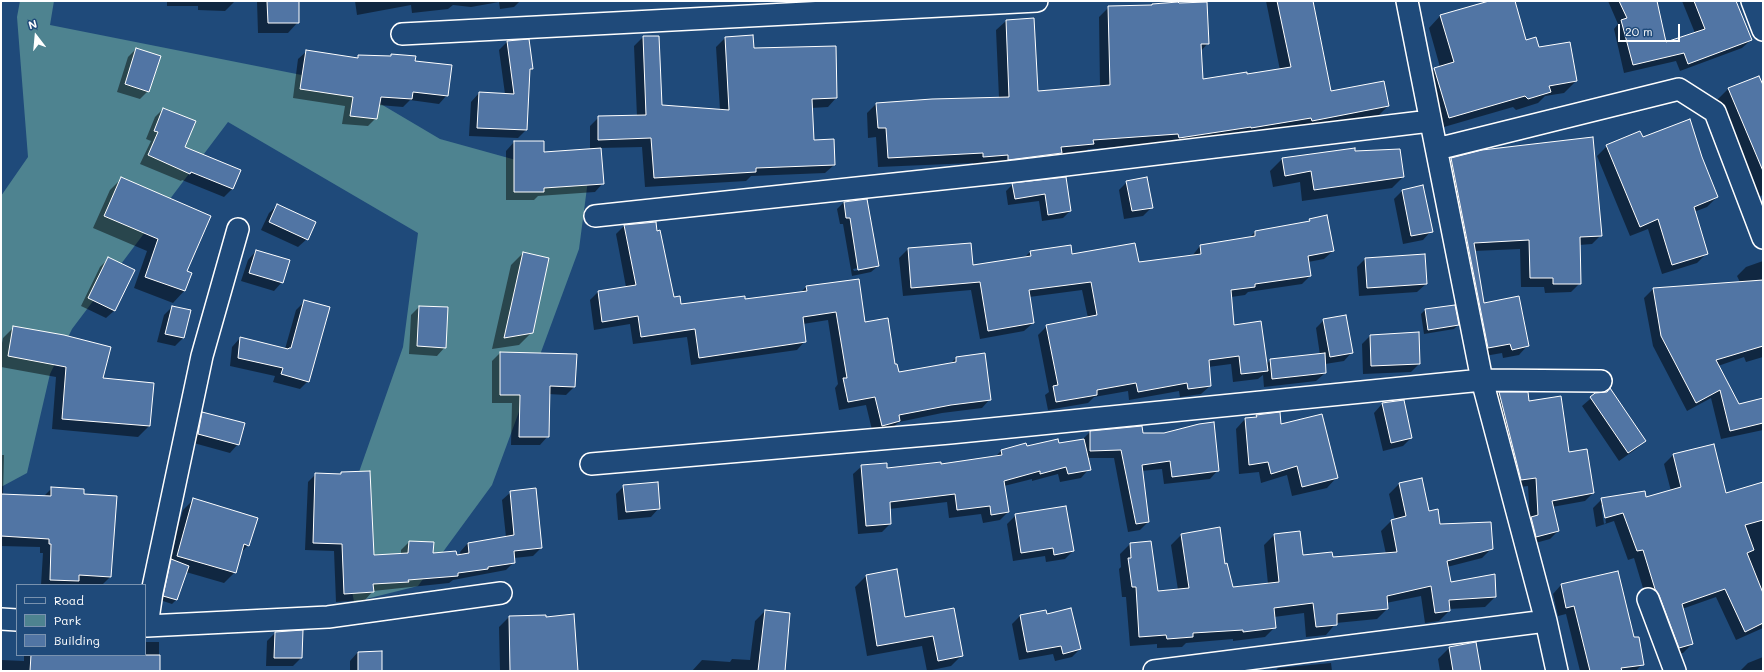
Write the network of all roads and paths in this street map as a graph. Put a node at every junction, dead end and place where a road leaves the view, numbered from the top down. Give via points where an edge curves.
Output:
1 (1037, 1) edge
2 (1407, 1) edge
3 (1752, 1) edge
4 (1763, 30) edge
5 (402, 34) dead end
6 (1430, 121) junction
7 (1437, 150) junction
8 (595, 216) dead end
9 (238, 229) dead end
10 (1763, 238) edge
11 (1482, 380) junction
12 (1601, 381) dead end
13 (591, 464) dead end
14 (501, 593) dead end
15 (1648, 599) dead end
16 (1, 618) edge
17 (16, 620) edge
18 (1546, 621) junction
19 (146, 626) edge
20 (1154, 671) edge
21 (1557, 671) edge
22 (1675, 671) edge

1 - 5 street
2 - 6 street
3 - 4 street
6 - 7 street
6 - 8 street via 1016,171
7 - 10 street via 1679,89 1715,112
7 - 11 street
9 - 19 street via 202,356
11 - 12 street
11 - 13 street via 950,433
11 - 18 street
14 - 19 street via 328,617
15 - 22 street
16 - 17 street
18 - 20 street
18 - 21 street

